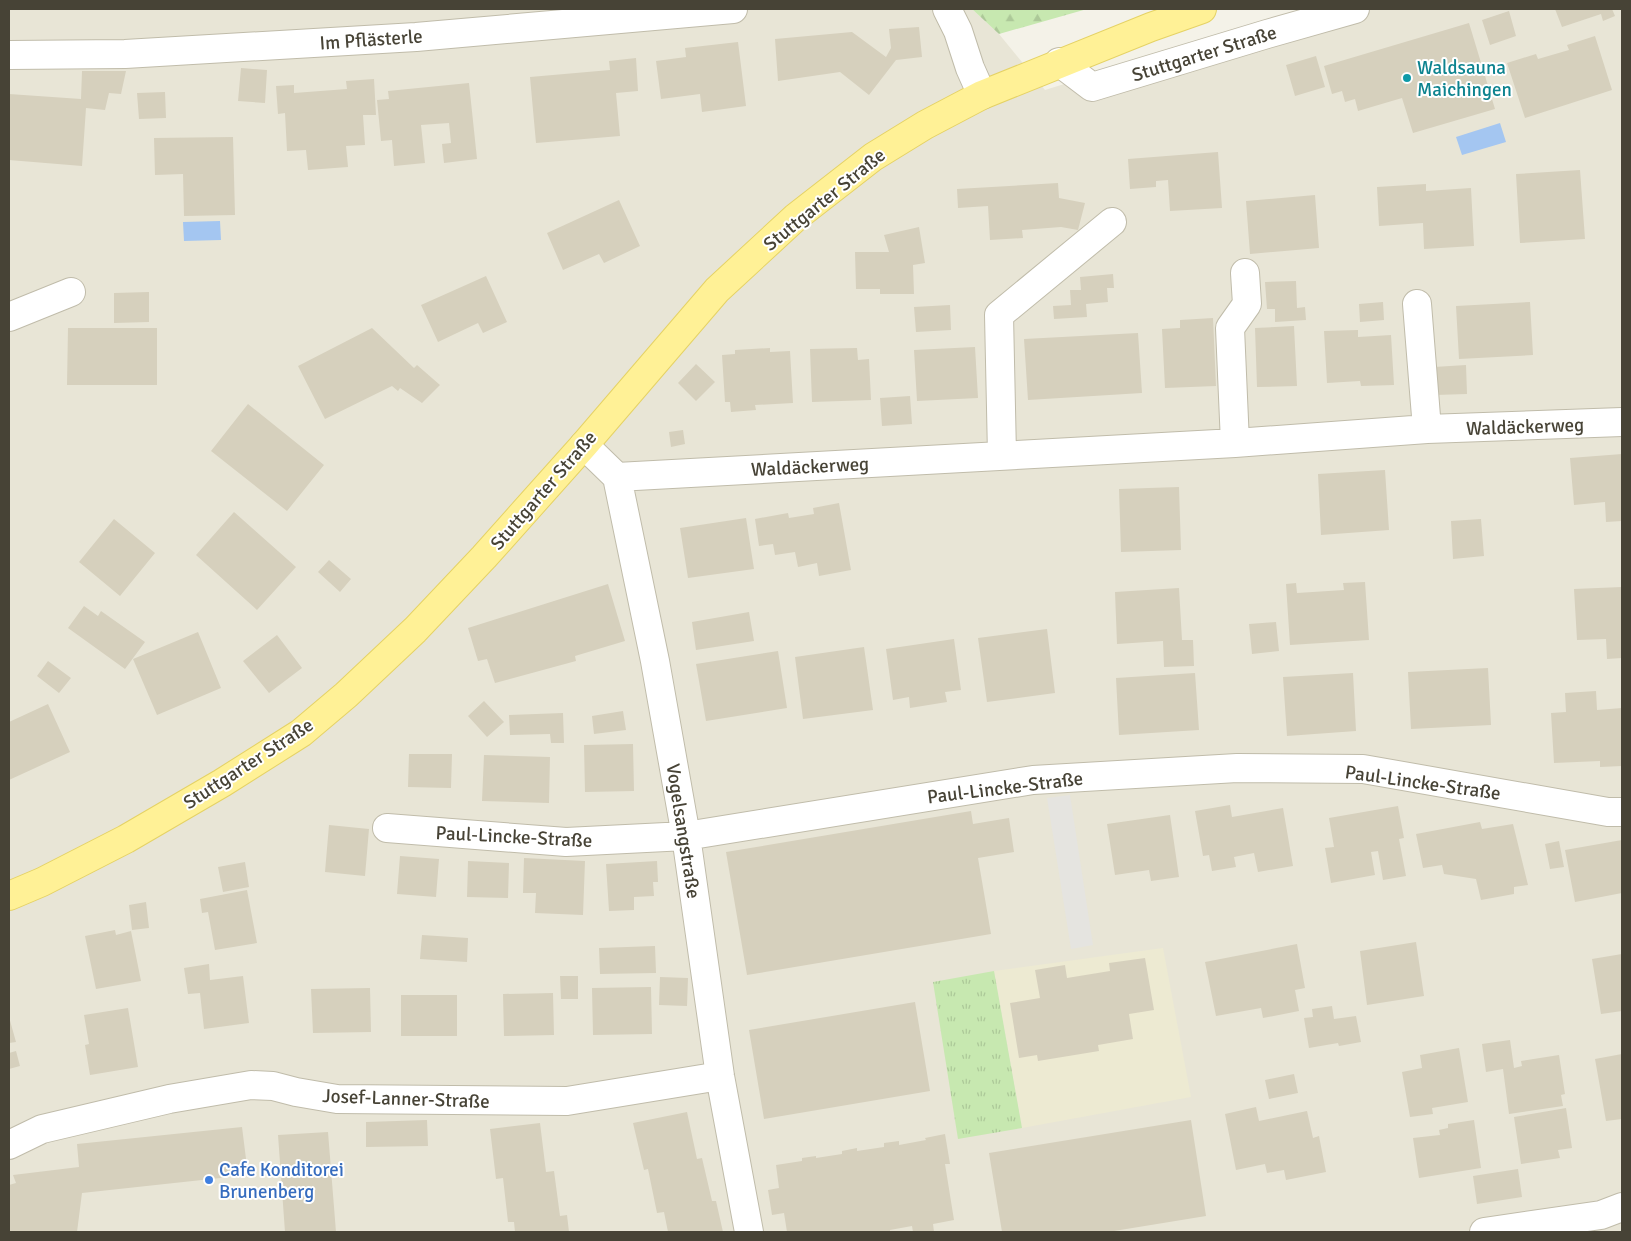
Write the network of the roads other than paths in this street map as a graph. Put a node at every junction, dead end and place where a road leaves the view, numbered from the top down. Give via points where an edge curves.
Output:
1 (733, 9) edge
2 (947, 9) edge
3 (1202, 9) edge
4 (1355, 9) edge
5 (9, 55) edge
6 (1059, 62) junction
7 (982, 95) junction
8 (1112, 222) dead end
9 (1245, 273) dead end
10 (71, 292) dead end
11 (1417, 304) dead end
12 (9, 317) edge
13 (1622, 422) edge
14 (1427, 429) junction
15 (1235, 443) junction
16 (584, 445) junction
17 (1002, 455) junction
18 (617, 477) junction
19 (1622, 812) edge
20 (387, 828) dead end
21 (686, 836) junction
22 (9, 896) edge
23 (720, 1076) junction
24 (9, 1145) edge
25 (1609, 1218) edge
26 (749, 1232) edge
27 (1484, 1232) edge

1 - 5 street, Im Pflästerle via 416,37 125,54
2 - 7 street
3 - 6 main road, Stuttgarter Straße
4 - 6 street, Stuttgarter Straße via 1092,87
6 - 7 main road, Stuttgarter Straße
7 - 16 main road, Stuttgarter Straße via 925,124 873,157 796,217 717,290
8 - 17 street via 999,315
9 - 15 street via 1247,304 1230,328
10 - 12 street
11 - 14 street
13 - 14 street, Waldäckerweg
14 - 15 street, Waldäckerweg
15 - 17 street, Waldäckerweg
16 - 18 street
16 - 22 main road, Stuttgarter Straße via 416,630 301,733 126,840
17 - 18 street, Waldäckerweg
18 - 21 street, Vogelsangstraße via 655,661
19 - 21 street, Paul-Lincke-Straße via 1363,769 1237,768 1033,780
20 - 21 street, Paul-Lincke-Straße via 566,842
21 - 23 street, Vogelsangstraße
23 - 24 street, Josef-Lanner-Straße via 567,1101 338,1099 251,1085 169,1099 42,1129
23 - 26 street, Vogelsangstraße
25 - 27 street

